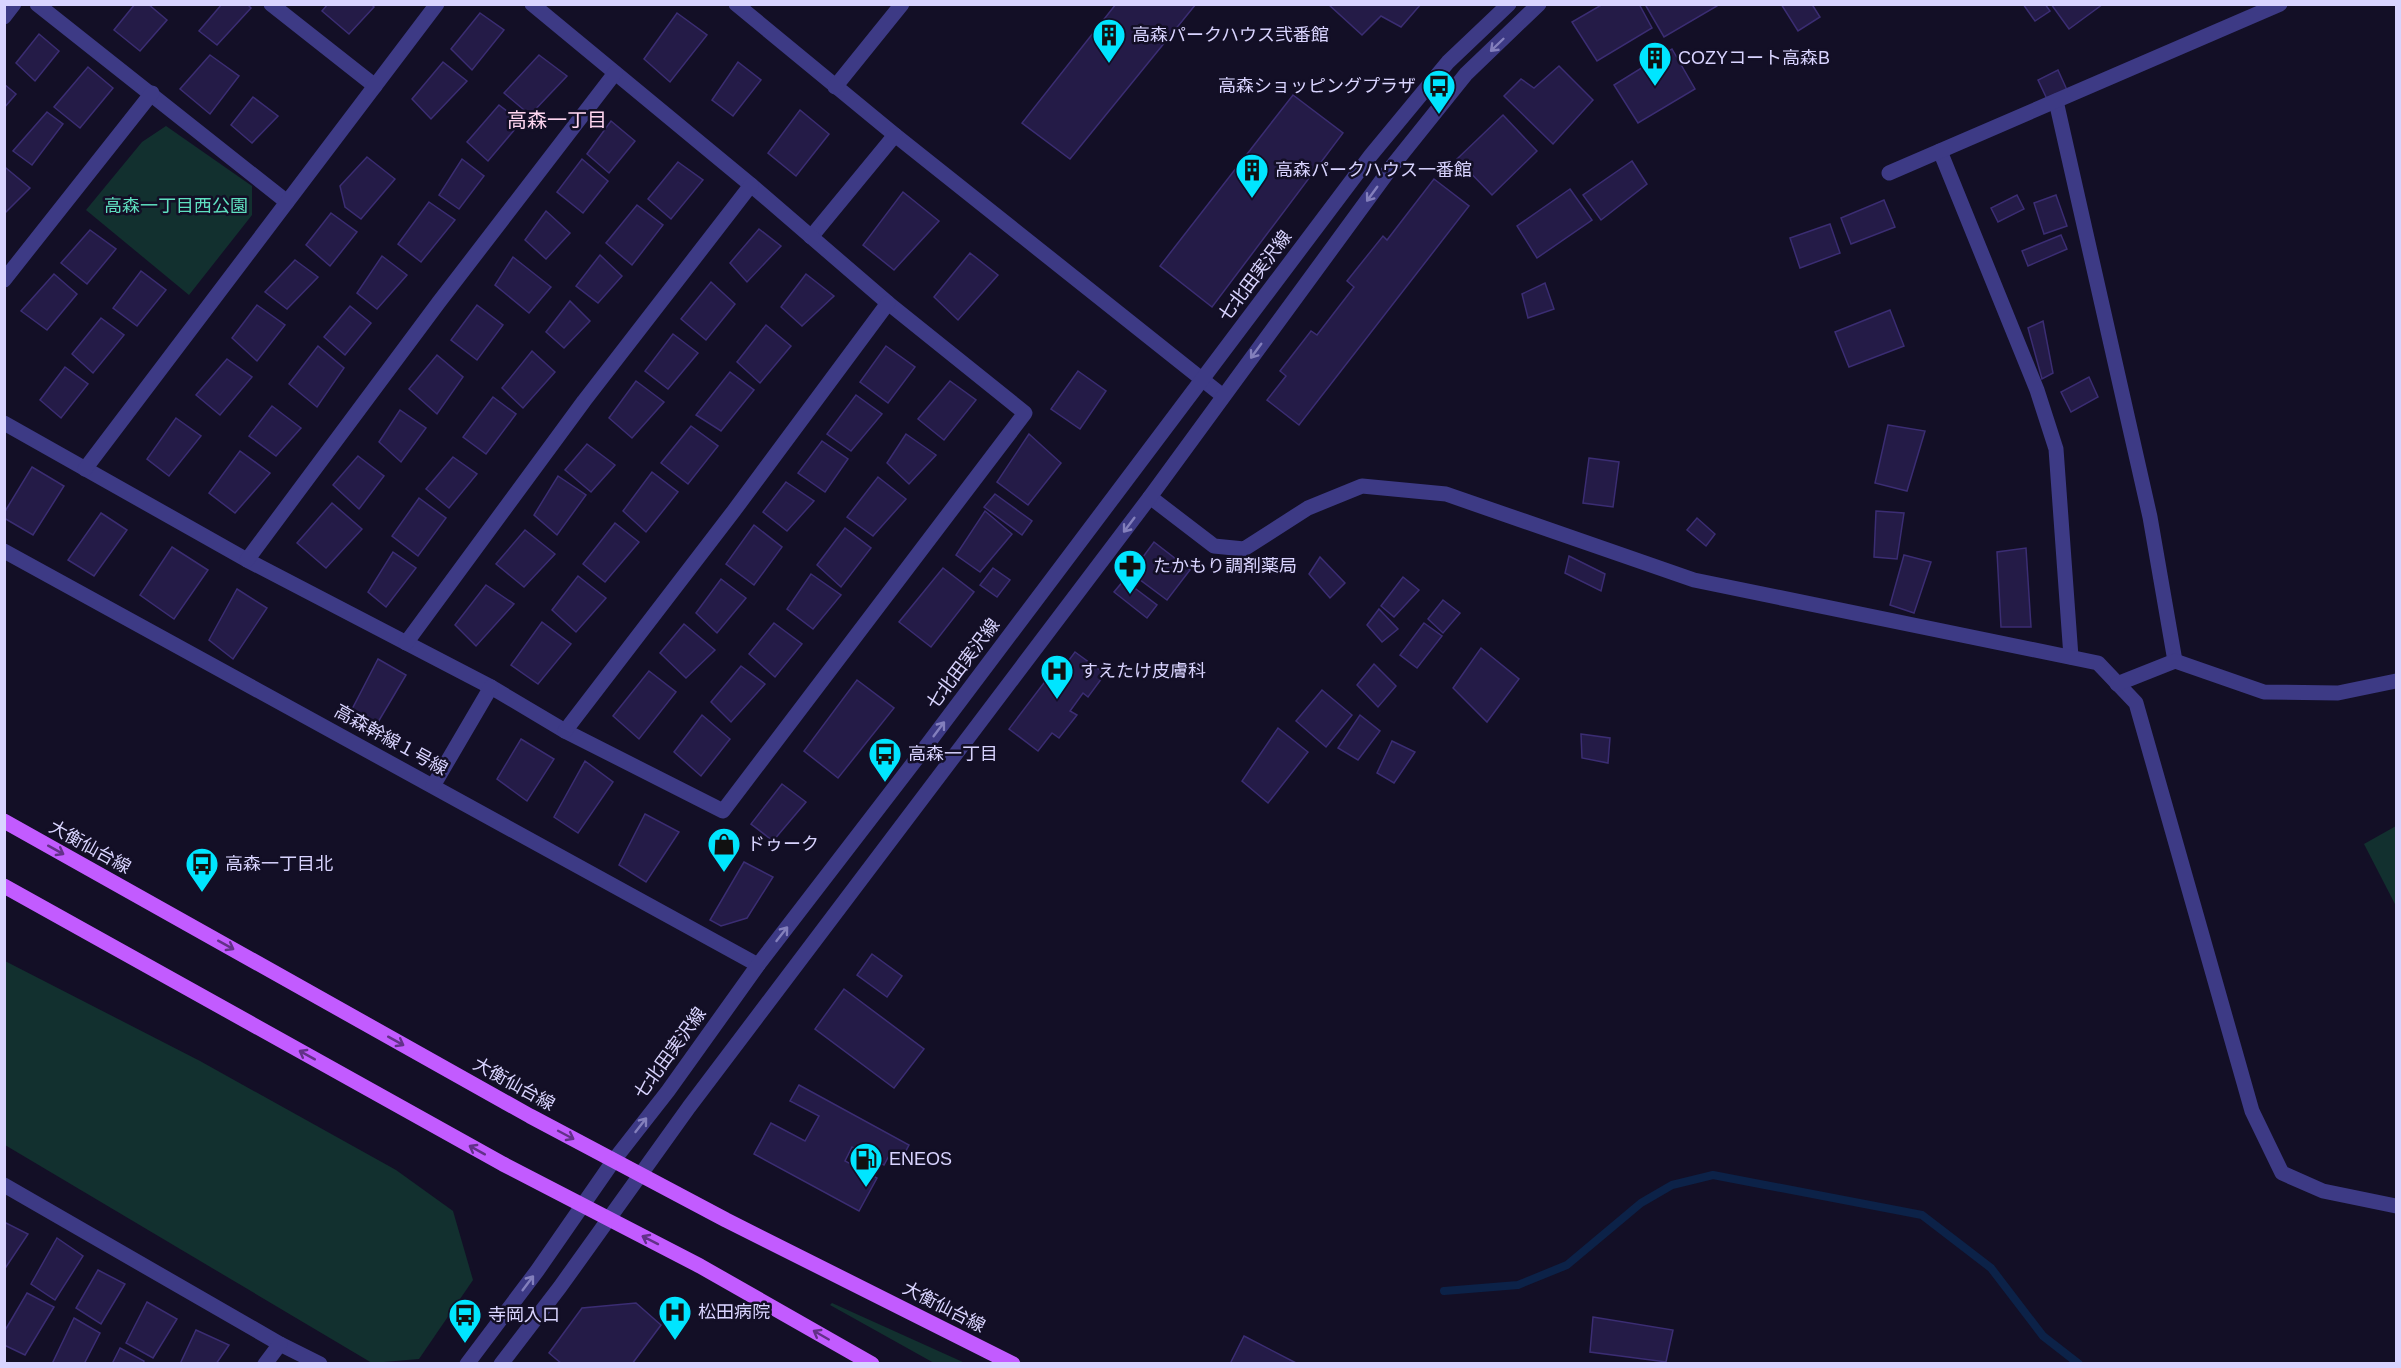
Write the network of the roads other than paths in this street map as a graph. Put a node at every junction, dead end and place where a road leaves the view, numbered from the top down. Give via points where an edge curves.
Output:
1 (14, 4) edge
2 (37, 4) edge
3 (271, 4) edge
4 (437, 4) edge
5 (532, 4) edge
6 (736, 4) edge
7 (902, 4) edge
8 (1509, 4) edge
9 (1539, 4) edge
10 (2280, 4) edge
11 (4, 17) edge
12 (615, 73) junction
13 (375, 86) junction
14 (836, 87) junction
15 (152, 93) junction
16 (2056, 100) junction
17 (896, 135) junction
18 (1940, 151) junction
19 (1889, 173) dead end
20 (751, 185) junction
21 (287, 202) junction
22 (811, 237) junction
23 (4, 280) edge
24 (888, 303) junction
25 (1202, 380) junction
26 (1223, 396) junction
27 (4, 423) edge
28 (85, 469) junction
29 (1150, 496) junction
30 (4, 551) edge
31 (247, 560) junction
32 (406, 643) junction
33 (2071, 657) junction
34 (2175, 661) junction
35 (2397, 681) edge
36 (2117, 684) junction
37 (490, 687) junction
38 (565, 731) junction
39 (433, 786) junction
40 (4, 821) edge
41 (4, 886) edge
42 (758, 964) junction
43 (614, 1160) junction
44 (640, 1174) junction
45 (4, 1185) edge
46 (582, 1206) junction
47 (2397, 1206) edge
48 (608, 1219) junction
49 (280, 1344) junction
50 (265, 1364) edge
51 (320, 1364) edge
52 (467, 1364) edge
53 (501, 1364) edge
54 (872, 1364) edge
55 (1013, 1364) edge

1 - 11 street
2 - 15 street
3 - 13 street
4 - 13 street
5 - 12 street
6 - 14 street
7 - 14 street
8 - 25 street, 七北田実沢線 via 1448,62 1371,154
9 -> 26 street via 1466,74 1393,165
10 - 16 street
12 - 20 street
12 - 31 street
13 - 21 street
14 - 17 street
15 - 21 street
15 - 23 street
16 - 18 street
16 - 34 street via 2150,517
17 - 22 street
17 - 25 street
18 - 19 street
18 - 33 street via 2037,390 2056,449
20 - 22 street
20 - 32 street via 584,401
21 - 28 street
22 - 24 street
24 - 38 street
24 - 38 street via 1025,413 723,811
25 - 26 street
42 -> 25 street, 七北田実沢線
26 - 29 street
27 - 28 street
28 - 31 street
29 - 33 street via 1214,546 1244,549 1308,508 1362,486 1446,494 1694,580
29 -> 44 street
30 - 39 street, 高森幹線１号線
31 - 32 street
32 - 37 street
33 - 36 street via 2098,663
34 - 35 street via 2264,692 2338,693
34 - 36 street
36 - 47 street via 2136,704 2252,1111 2282,1173 2323,1191
37 - 38 street
37 - 39 street
39 - 42 street, 高森幹線１号線
40 -> 43 main road, 大衡仙台線
46 -> 41 main road
43 -> 42 street, 七北田実沢線
43 - 44 main road, 大衡仙台線
43 - 46 street, 七北田実沢線
44 - 48 street
44 - 55 main road, 大衡仙台線
45 - 49 street
46 - 48 main road
52 -> 46 street, 七北田実沢線
48 - 53 street
54 -> 48 main road via 700,1266
49 - 50 street
49 - 51 street

